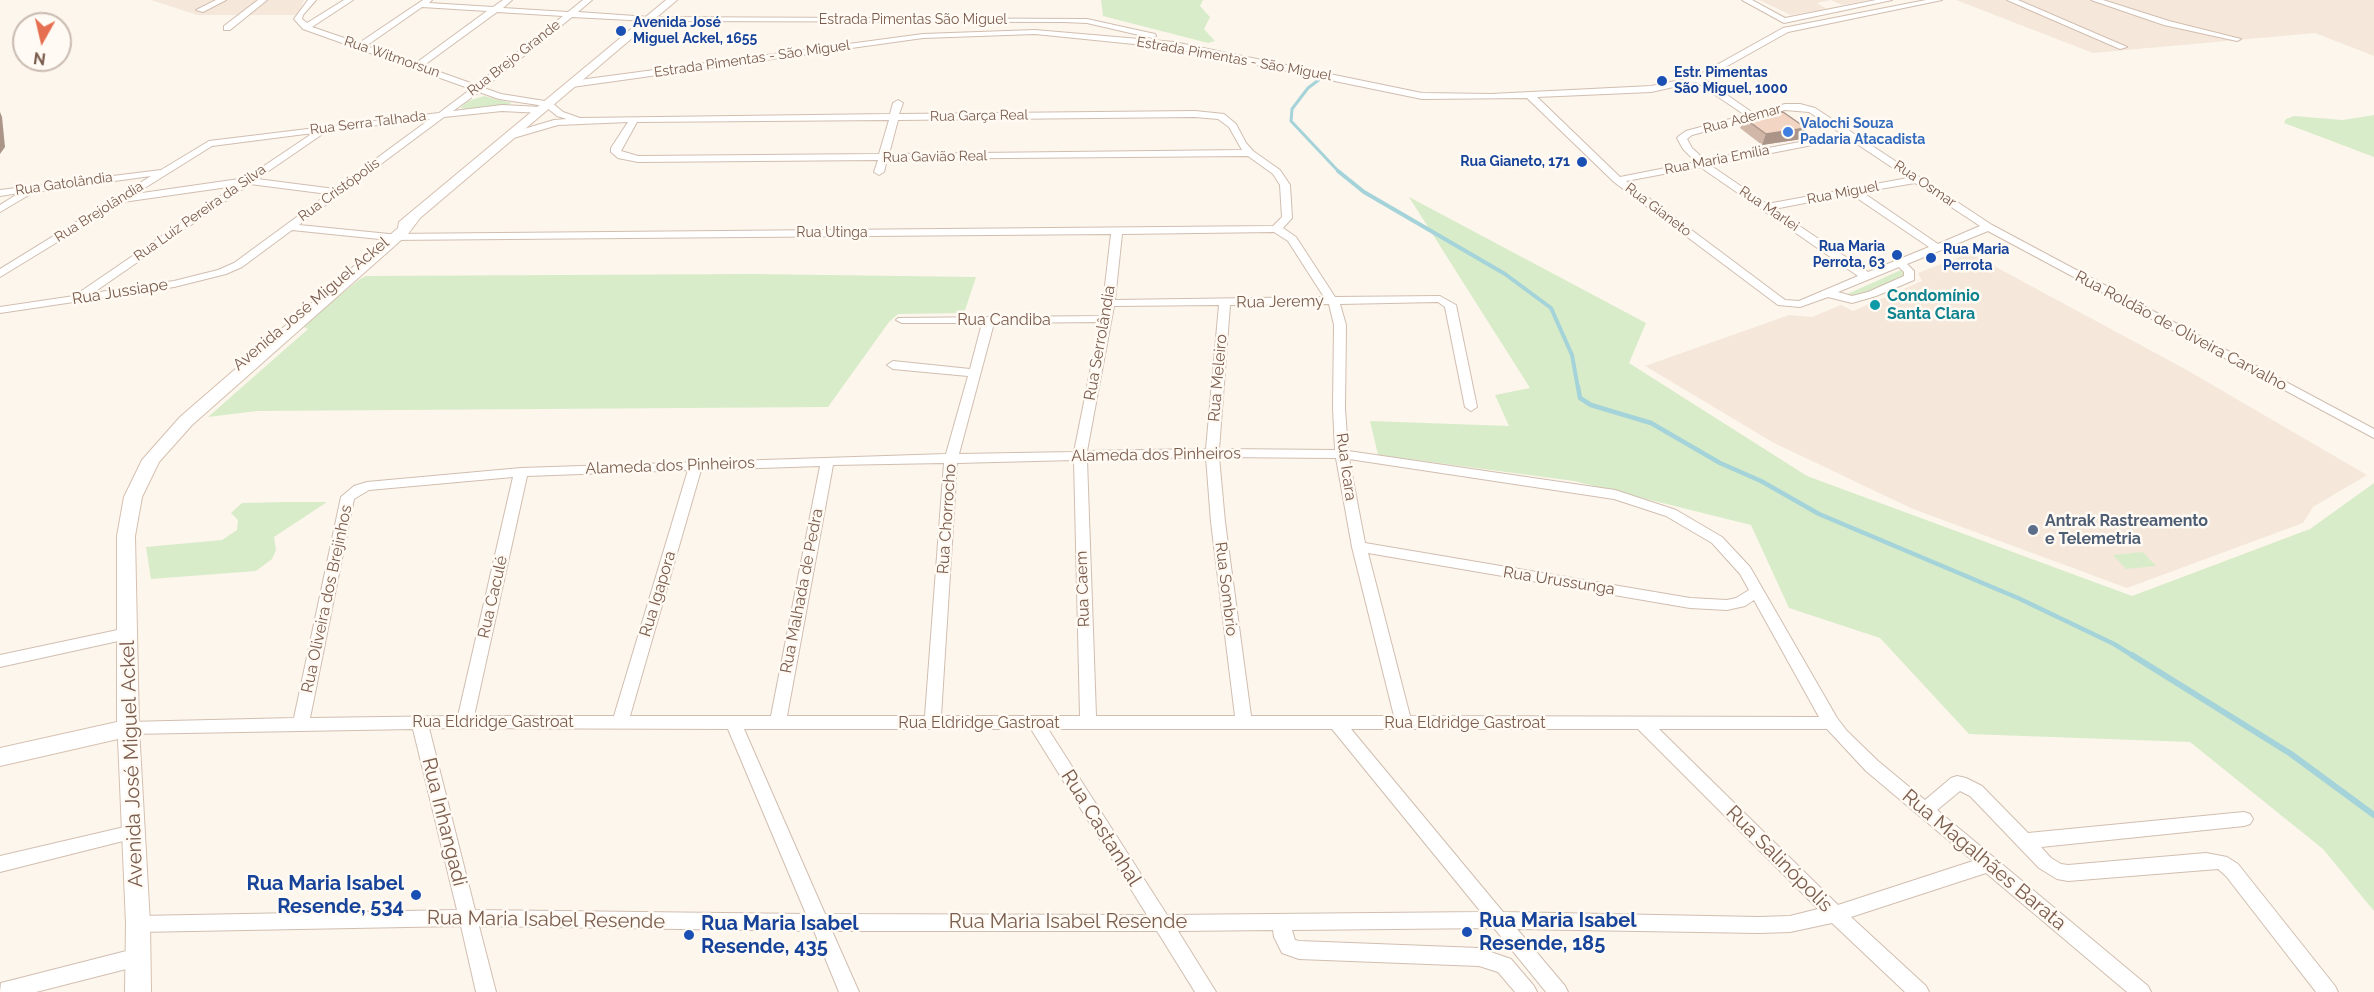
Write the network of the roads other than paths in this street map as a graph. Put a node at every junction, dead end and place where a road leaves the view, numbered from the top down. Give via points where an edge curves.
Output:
1 (222, 0) edge
2 (263, 0) edge
3 (312, 0) edge
4 (349, 0) edge
5 (508, 0) edge
6 (588, 0) edge
7 (672, 0) edge
8 (1746, 0) edge
9 (1888, 0) edge
10 (1938, 0) edge
11 (2011, 0) edge
12 (2095, 0) edge
13 (425, 3) edge
14 (200, 10) dead end
15 (495, 10) junction
16 (569, 15) junction
17 (649, 19) junction
18 (1785, 25) junction
19 (306, 27) junction
20 (227, 28) dead end
21 (2237, 39) dead end
22 (1174, 45) junction
23 (360, 46) junction
24 (2122, 47) dead end
25 (418, 66) junction
26 (1698, 79) junction
27 (576, 80) junction
28 (478, 88) junction
29 (1530, 96) junction
30 (518, 100) junction
31 (898, 103) dead end
32 (509, 107) junction
33 (545, 107) junction
34 (1800, 107) joint
35 (440, 115) junction
36 (1752, 116) junction
37 (895, 117) junction
38 (592, 120) junction
39 (634, 120) junction
40 (324, 128) junction
41 (1851, 135) junction
42 (510, 136) junction
43 (197, 150) joint
44 (1250, 153) junction
45 (882, 158) junction
46 (1701, 162) junction
47 (164, 171) junction
48 (879, 172) dead end
49 (1918, 179) junction
50 (1618, 180) junction
51 (246, 181) junction
52 (36, 188) junction
53 (1853, 191) junction
54 (337, 192) junction
55 (0, 193) edge
56 (119, 199) junction
57 (1768, 207) junction
58 (0, 208) edge
59 (289, 227) junction
60 (1988, 227) junction
61 (1276, 229) junction
62 (1117, 231) junction
63 (393, 237) junction
64 (1937, 248) junction
65 (1900, 263) junction
66 (238, 265) joint
67 (0, 274) edge
68 (1867, 277) junction
69 (1828, 292) junction
70 (76, 299) junction
71 (1335, 301) junction
72 (1225, 302) junction
73 (1109, 303) junction
74 (0, 310) edge
75 (1106, 319) junction
76 (902, 320) dead end
77 (989, 320) junction
78 (893, 364) dead end
79 (974, 373) junction
80 (1471, 408) dead end
81 (2374, 434) edge
82 (1212, 453) junction
83 (1342, 454) junction
84 (1080, 455) junction
85 (951, 458) junction
86 (827, 461) junction
87 (696, 465) junction
88 (521, 472) junction
89 (367, 486) joint
90 (1359, 548) junction
91 (1757, 592) junction
92 (127, 634) junction
93 (0, 661) edge
94 (419, 722) junction
95 (465, 722) junction
96 (620, 722) junction
97 (778, 722) junction
98 (1403, 722) junction
99 (301, 723) junction
100 (734, 723) junction
101 (932, 723) junction
102 (1036, 723) junction
103 (1088, 723) junction
104 (1336, 723) junction
105 (1642, 723) junction
106 (1831, 723) junction
107 (1244, 724) junction
108 (128, 728) junction
109 (0, 757) edge
110 (1925, 810) junction
111 (2244, 819) dead end
112 (133, 832) junction
113 (2025, 841) junction
114 (0, 864) edge
115 (1989, 864) junction
116 (1835, 914) junction
117 (469, 918) junction
118 (1496, 920) junction
119 (819, 921) junction
120 (1282, 921) junction
121 (1160, 923) junction
122 (138, 924) junction
123 (138, 957) junction
124 (1, 992) edge
125 (138, 992) edge
126 (486, 992) edge
127 (849, 992) edge
128 (1206, 992) edge
129 (1527, 992) edge
130 (1558, 992) edge
131 (1919, 992) edge
132 (2141, 992) edge
133 (2328, 992) edge

1 - 14 street
2 - 20 street
3 - 19 street via 298,19
4 - 19 street
5 - 15 street
6 - 16 street, Rua Brejo Grande
7 - 17 street, Avenida José Miguel Ackel
8 - 18 street
9 - 18 street
10 - 18 street
11 - 24 street
12 - 21 street via 2158,21
13 - 15 street, Estrada Pimentas São Miguel
13 - 23 street
15 - 16 street, Estrada Pimentas São Miguel
15 - 25 street
16 - 17 street, Estrada Pimentas São Miguel
16 - 28 street, Rua Brejo Grande
17 - 22 street, Estrada Pimentas São Miguel via 1064,20 1126,29
17 - 27 street, Avenida José Miguel Ackel
18 - 26 street
19 - 23 street, Rua Witmorsun
22 - 27 street, Estrada Pimentas - São Miguel via 1058,33 958,33
22 - 29 street, Estrada Pimentas - São Miguel via 1416,95
23 - 25 street, Rua Witmorsun
25 - 28 street, Rua Witmorsun
26 - 29 street via 1651,89
26 - 36 street
27 - 33 street, Avenida José Miguel Ackel
28 - 30 street
28 - 35 street, Rua Brejo Grande
29 - 50 street, Rua Gianeto
30 - 32 street
30 - 33 street
31 - 37 street
32 - 33 street, Rua Serra Talhada
32 - 35 street, Rua Serra Talhada
33 - 38 street
33 - 42 street, Avenida José Miguel Ackel
34 - 36 street, Rua Ademar
34 - 41 street, Rua Osmar
35 - 40 street, Rua Serra Talhada
35 - 54 street, Rua Cristópolis
36 - 46 street, Rua Ademar via 1684,136 1684,144
37 - 39 street, Rua Garça Real
37 - 44 street, Rua Garça Real via 1210,115 1228,120
37 - 45 street
38 - 39 street, Rua Garça Real
38 - 42 street via 557,122
39 - 45 street, Rua Gavião Real via 616,147 621,156
40 - 43 street, Rua Serra Talhada via 228,140
40 - 51 street, Rua Luiz Pereira da Silva
41 - 46 street, Rua Maria Emília
41 - 49 street, Rua Osmar
42 - 63 street, Avenida José Miguel Ackel
43 - 47 street, Rua Brejolândia
44 - 45 street, Rua Gavião Real
44 - 61 street, Rua Garça Real via 1277,172 1285,185 1287,218
45 - 48 street
46 - 50 street, Rua Maria Emília
46 - 57 street, Rua Marlei
47 - 52 street, Rua Gatolândia
47 - 56 street, Rua Brejolândia
49 - 53 street, Rua Miguel
49 - 60 street, Rua Osmar
50 - 69 street, Rua Gianeto via 1776,300 1800,304
51 - 54 street
51 - 56 street
51 - 70 street, Rua Luiz Pereira da Silva
52 - 55 street, Rua Gatolândia
52 - 58 street
53 - 57 street, Rua Miguel
53 - 64 street
54 - 59 street, Rua Cristópolis
56 - 67 street, Rua Brejolândia
57 - 68 street, Rua Marlei
59 - 63 street, Rua Utinga
59 - 66 street, Rua Cristópolis
60 - 64 street
60 - 81 street, Rua Roldão de Oliveira Carvalho
61 - 62 street, Rua Utinga
61 - 71 street, Rua Icara via 1292,239
62 - 63 street, Rua Utinga
62 - 73 street, Rua Serrolândia
63 - 92 street, Avenida José Miguel Ackel via 153,440 134,465 122,492 119,515 126,536
64 - 65 street
65 - 68 street
65 - 69 street via 1909,271 1910,278 1872,294 1852,300
66 - 70 street, Rua Jussiape via 174,284
68 - 69 street
70 - 74 street, Rua Jussiape
71 - 72 street, Rua Jeremy
71 - 80 street, Rua Jeremy via 1440,299 1450,305
71 - 83 street, Rua Icara via 1340,325
72 - 73 street, Rua Jeremy
72 - 82 street, Rua Meleiro
73 - 75 street, Rua Serrolândia
75 - 77 street, Rua Candiba
75 - 84 street, Rua Serrolândia
76 - 77 street, Rua Candiba
77 - 79 street, Rua Chorrocho
78 - 79 street
79 - 85 street, Rua Chorrocho
82 - 83 street, Alameda dos Pinheiros
82 - 84 street, Alameda dos Pinheiros
82 - 107 street, Rua Sombrio
83 - 90 street, Rua Icara
83 - 91 street, Alameda dos Pinheiros via 1585,490 1647,504 1717,540 1745,571
84 - 85 street, Alameda dos Pinheiros
84 - 103 street, Rua Caem
85 - 86 street, Alameda dos Pinheiros
85 - 101 street, Rua Chorrocho
86 - 87 street, Alameda dos Pinheiros
86 - 97 street, Rua Malhada de Pedra
87 - 88 street, Alameda dos Pinheiros
87 - 96 street, Rua Igapora
88 - 89 street, Alameda dos Pinheiros
88 - 95 street, Rua Caculé
89 - 99 street, Rua Oliveira dos Brejinhos via 348,496
90 - 91 street, Rua Urussunga via 1690,603 1740,603
90 - 98 street, Rua Icara
91 - 106 street, Alameda dos Pinheiros
92 - 93 street
92 - 108 street, Avenida José Miguel Ackel
94 - 95 street, Rua Eldridge Gastroat
94 - 99 street, Rua Eldridge Gastroat
94 - 117 street, Rua Inhangadi
95 - 96 street, Rua Eldridge Gastroat
96 - 100 street, Rua Eldridge Gastroat
97 - 100 street, Rua Eldridge Gastroat
97 - 101 street, Rua Eldridge Gastroat
98 - 104 street, Rua Eldridge Gastroat
98 - 105 street, Rua Eldridge Gastroat
99 - 108 street, Rua Eldridge Gastroat
100 - 119 street
101 - 102 street, Rua Eldridge Gastroat
102 - 103 street, Rua Eldridge Gastroat
102 - 121 street, Rua Castanhal
103 - 107 street, Rua Eldridge Gastroat
104 - 107 street, Rua Eldridge Gastroat
104 - 118 street
105 - 106 street, Rua Eldridge Gastroat
105 - 116 street, Rua Salinópolis
106 - 110 street, Rua Magalhães Barata via 1857,752
108 - 109 street
108 - 112 street, Avenida José Miguel Ackel
110 - 113 street via 1957,783 1966,785 1977,791
110 - 115 street, Rua Magalhães Barata
111 - 113 street
112 - 114 street
112 - 122 street, Avenida José Miguel Ackel
113 - 133 street via 2045,863 2068,873 2221,862 2232,870
115 - 116 street, Rua Maria Isabel Resende
115 - 132 street, Rua Magalhães Barata
116 - 118 street, Rua Maria Isabel Resende via 1790,924 1759,925
116 - 131 street, Rua Salinópolis
117 - 119 street, Rua Maria Isabel Resende
117 - 122 street, Rua Maria Isabel Resende
117 - 126 street, Rua Inhangadi
118 - 120 street, Rua Maria Isabel Resende
118 - 130 street
119 - 121 street, Rua Maria Isabel Resende
119 - 127 street
120 - 121 street, Rua Maria Isabel Resende
120 - 129 street via 1283,937 1289,947 1299,950 1479,957 1504,965
121 - 128 street, Rua Castanhal
122 - 123 street, Avenida José Miguel Ackel
123 - 124 street
123 - 125 street, Avenida José Miguel Ackel

